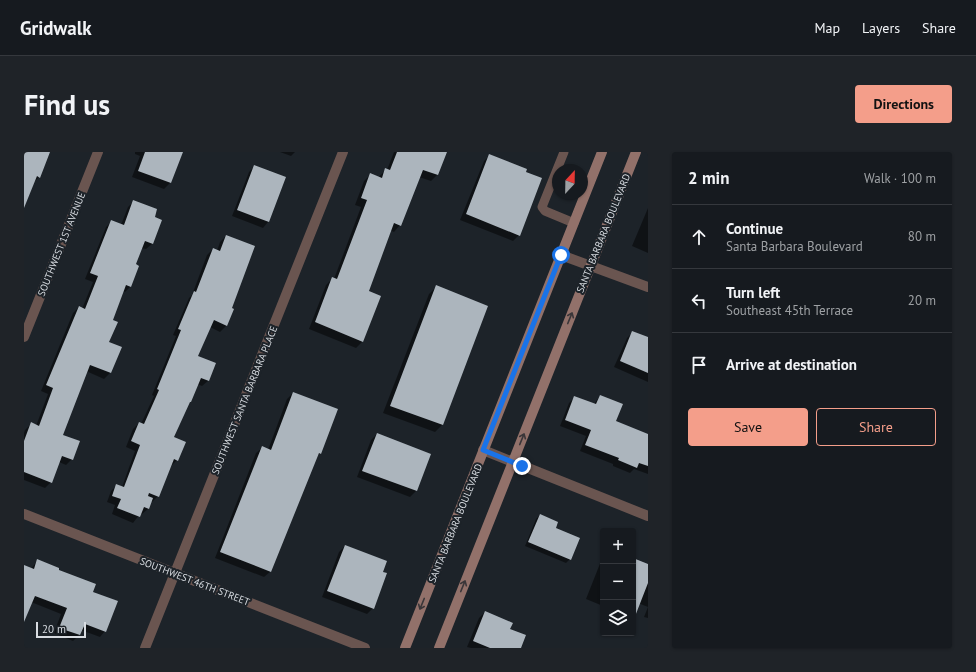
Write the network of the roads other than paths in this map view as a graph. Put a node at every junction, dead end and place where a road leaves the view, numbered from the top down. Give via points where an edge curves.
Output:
1 (98, 152) edge
2 (342, 152) edge
3 (564, 152) edge
4 (602, 152) edge
5 (636, 152) edge
6 (574, 223) junction
7 (561, 255) junction
8 (590, 266) junction
9 (648, 288) edge
10 (24, 337) edge
11 (483, 450) junction
12 (512, 463) junction
13 (24, 514) edge
14 (648, 516) edge
15 (175, 573) junction
16 (145, 648) edge
17 (365, 648) edge
18 (405, 648) edge
19 (438, 648) edge

1 - 10 street, SOUTHWEST 1ST AVENUE
2 - 15 street, SOUTHWEST SANTA BARBARA PLACE
3 - 6 lane via 542,207 545,211
4 - 6 main road, SANTA BARBARA BOULEVARD
5 - 8 main road, SANTA BARBARA BOULEVARD
6 - 7 main road, SANTA BARBARA BOULEVARD
7 - 8 street
7 - 11 main road, SANTA BARBARA BOULEVARD
8 - 9 street
12 -> 8 main road, SANTA BARBARA BOULEVARD
11 - 12 street
11 -> 18 main road, SANTA BARBARA BOULEVARD
12 - 14 street
19 -> 12 main road, SANTA BARBARA BOULEVARD
13 - 15 street, SOUTHWEST 46TH STREET
15 - 16 street, SOUTHWEST SANTA BARBARA PLACE
15 - 17 street, SOUTHWEST 46TH STREET

